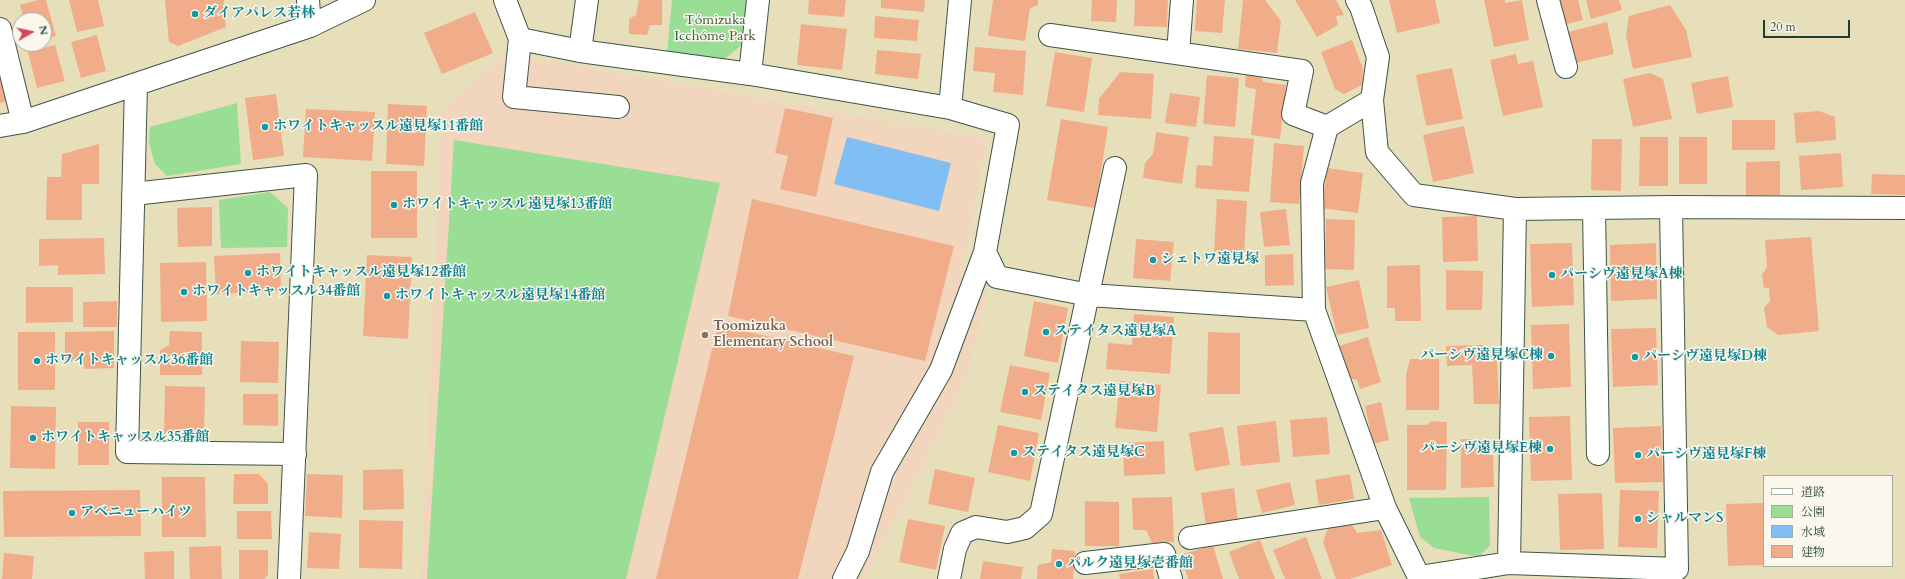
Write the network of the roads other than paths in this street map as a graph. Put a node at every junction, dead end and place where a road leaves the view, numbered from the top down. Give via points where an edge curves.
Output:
1 (308, 0) edge
2 (364, 0) edge
3 (505, 0) edge
4 (587, 0) edge
5 (758, 0) edge
6 (960, 0) edge
7 (1182, 0) edge
8 (1357, 0) edge
9 (1548, 0) edge
10 (310, 26) junction
11 (0, 29) edge
12 (1050, 35) dead end
13 (520, 39) junction
14 (580, 51) junction
15 (1178, 53) junction
16 (1566, 68) dead end
17 (750, 74) junction
18 (136, 84) junction
19 (1372, 100) junction
20 (618, 107) dead end
21 (950, 108) junction
22 (23, 122) junction
23 (0, 126) edge
24 (1327, 126) junction
25 (1115, 168) dead end
26 (133, 194) junction
27 (1671, 207) junction
28 (1515, 208) junction
29 (1594, 208) junction
30 (1905, 208) edge
31 (985, 252) junction
32 (1089, 295) junction
33 (1314, 310) junction
34 (295, 454) junction
35 (1598, 454) dead end
36 (1385, 508) junction
37 (1190, 538) dead end
38 (1085, 563) dead end
39 (1509, 563) junction
40 (1682, 574) edge
41 (1419, 578) edge
42 (289, 579) edge
43 (844, 579) edge
44 (949, 579) edge
45 (1171, 579) edge

1 - 10 street
2 - 10 street
3 - 13 street
4 - 14 street
5 - 17 street
6 - 21 street
7 - 15 street
8 - 19 street via 1378,57
9 - 16 street
10 - 18 street
11 - 22 street
12 - 15 street
13 - 14 street
13 - 20 street via 514,97
14 - 17 street
15 - 24 street via 1302,71 1293,114
17 - 21 street
18 - 22 street
18 - 26 street
19 - 24 street
19 - 28 street via 1376,152 1414,195
21 - 31 street via 1008,125
22 - 23 street
24 - 33 street via 1312,183
25 - 32 street
26 - 34 street via 127,452
26 - 34 street via 306,175
27 - 29 street
27 - 30 street
27 - 40 street
28 - 29 street
28 - 39 street
29 - 35 street
31 - 32 street via 997,277
31 - 43 street via 941,370 882,472 858,551
32 - 33 street
32 - 44 street via 1041,514 1025,528 1007,532 976,527 962,534 955,549
33 - 36 street
34 - 42 street
36 - 37 street
36 - 41 street
38 - 45 street via 1164,554
39 - 40 street
39 - 41 street

